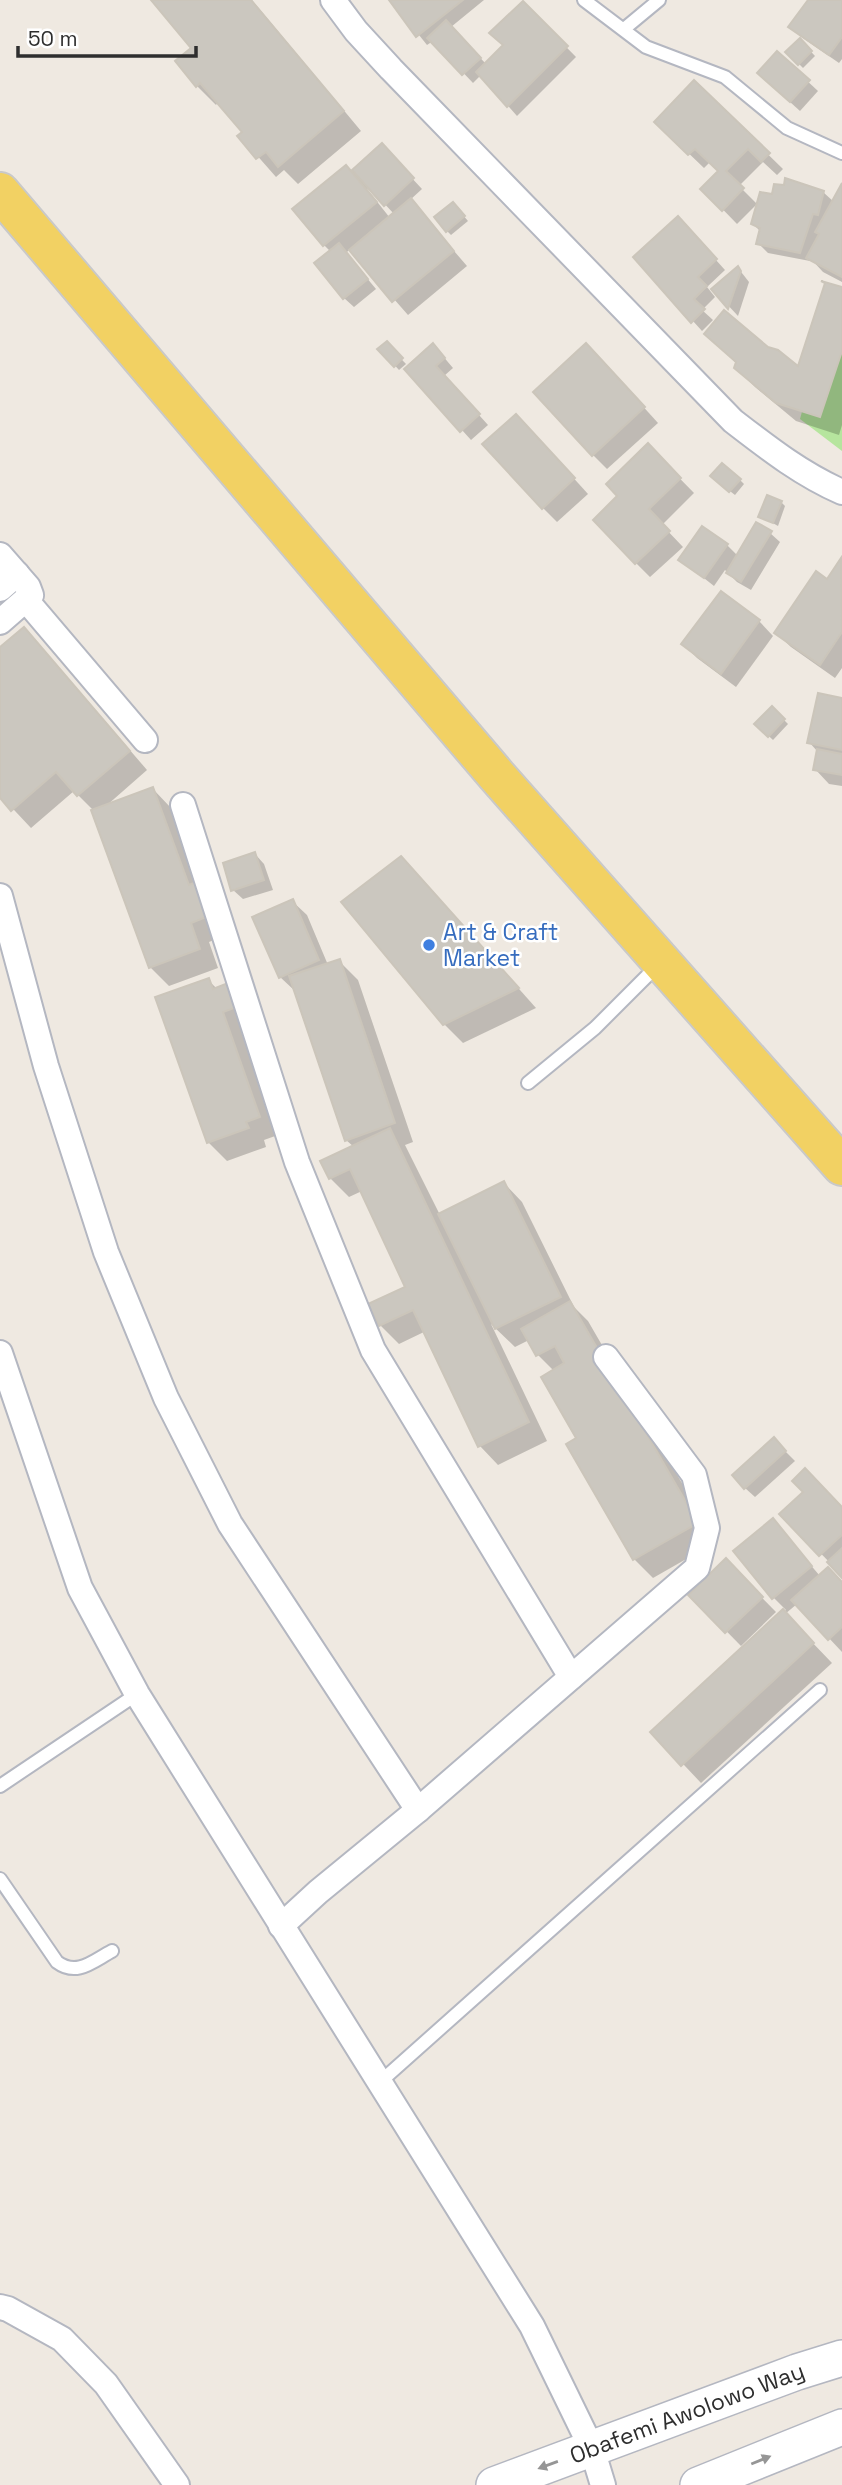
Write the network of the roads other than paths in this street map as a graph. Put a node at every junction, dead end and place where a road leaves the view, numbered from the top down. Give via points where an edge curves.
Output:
1 (333, 0) edge
2 (584, 0) edge
3 (659, 0) edge
4 (624, 29) junction
5 (842, 153) edge
6 (0, 192) edge
7 (842, 492) edge
8 (0, 555) edge
9 (8, 582) edge
10 (26, 600) junction
11 (0, 622) edge
12 (145, 740) dead end
13 (183, 805) dead end
14 (0, 896) edge
15 (661, 962) junction
16 (528, 1083) dead end
17 (842, 1166) edge
18 (606, 1357) dead end
19 (2, 1366) edge
20 (571, 1677) junction
21 (820, 1690) dead end
22 (137, 1695) junction
23 (0, 1786) edge
24 (418, 1810) junction
25 (0, 1879) edge
26 (281, 1926) junction
27 (112, 1951) dead end
28 (379, 2083) junction
29 (0, 2307) edge
30 (842, 2358) edge
31 (842, 2427) edge
32 (592, 2449) junction
33 (177, 2485) edge
34 (494, 2485) edge
35 (603, 2485) edge
36 (698, 2485) edge

1 - 7 street via 391,69 733,421 780,458
2 - 4 lane
3 - 4 lane
4 - 5 lane via 646,47 725,76 787,128
6 - 15 main road
8 - 9 street
9 - 10 street via 28,587 31,595
10 - 11 street
10 - 12 street
13 - 20 street via 297,1162 373,1350
14 - 24 street via 46,1066 106,1252 166,1398 229,1524
15 - 16 lane via 595,1028
15 - 17 main road
18 - 20 street via 694,1475 707,1528 697,1568
19 - 22 street via 80,1588
20 - 24 street
21 - 28 lane
22 - 23 lane
22 - 26 street
24 - 26 street
25 - 27 lane via 66,1969 78,1969
26 - 28 street
28 - 32 street via 532,2326
29 - 33 street via 62,2339 106,2384
30 - 32 main road, Obafemi Awolowo Way
36 -> 31 main road
32 -> 34 main road, Obafemi Awolowo Way
32 - 35 street

